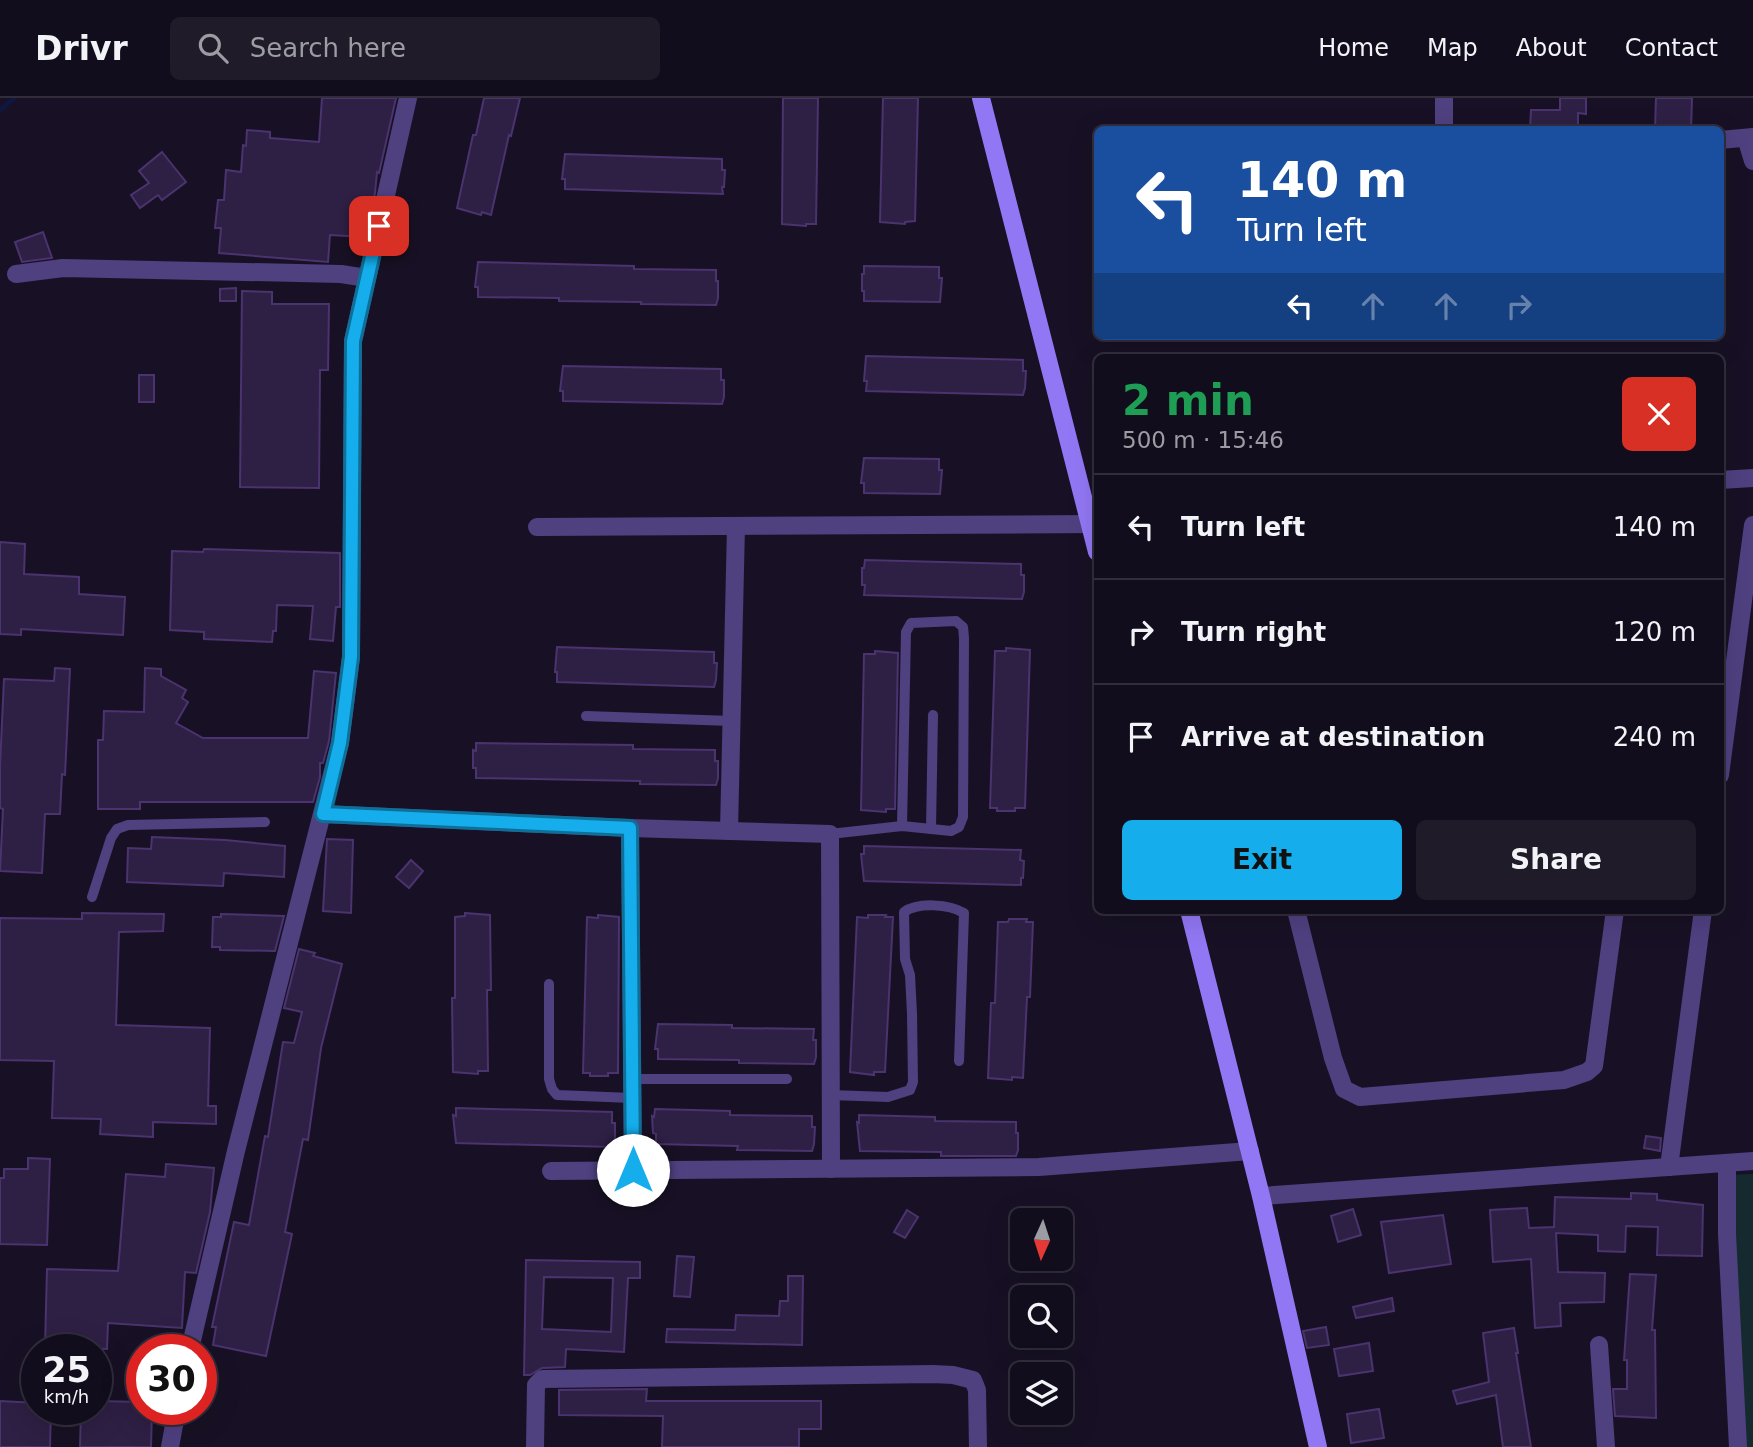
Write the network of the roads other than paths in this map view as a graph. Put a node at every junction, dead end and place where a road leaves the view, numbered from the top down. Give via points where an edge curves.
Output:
1 (408, 98) edge
2 (982, 98) edge
3 (1444, 98) edge
4 (1444, 126) edge
5 (1750, 137) edge
6 (1724, 140) edge
7 (1753, 161) edge
8 (16, 274) dead end
9 (368, 278) junction
10 (1753, 478) edge
11 (1724, 480) edge
12 (1094, 524) edge
13 (1753, 525) edge
14 (736, 526) junction
15 (537, 527) dead end
16 (933, 715) dead end
17 (586, 716) dead end
18 (732, 722) junction
19 (1724, 745) edge
20 (323, 814) junction
21 (265, 822) dead end
22 (902, 826) junction
23 (630, 828) junction
24 (931, 829) junction
25 (729, 831) junction
26 (830, 834) junction
27 (92, 897) dead end
28 (1190, 914) edge
29 (1297, 914) edge
30 (1614, 914) edge
31 (1702, 914) edge
32 (549, 984) dead end
33 (959, 1061) dead end
34 (632, 1079) junction
35 (787, 1079) dead end
36 (830, 1095) junction
37 (632, 1098) junction
38 (1250, 1151) junction
39 (1753, 1161) edge
40 (1727, 1163) junction
41 (1669, 1167) junction
42 (831, 1168) junction
43 (633, 1170) junction
44 (551, 1171) dead end
45 (1261, 1196) junction
46 (193, 1334) edge
47 (1599, 1345) dead end
48 (174, 1425) edge
49 (170, 1447) edge
50 (535, 1447) edge
51 (978, 1447) edge
52 (1318, 1447) edge
53 (1606, 1447) edge
54 (1738, 1447) edge

1 - 9 street
2 - 12 street
3 - 4 street
5 - 6 street
5 - 7 street
8 - 9 street via 63,268
9 - 20 street via 353,341 351,657 340,743
10 - 11 street
12 - 14 street
13 - 19 street
14 - 15 street
14 - 18 street
16 - 24 lane
17 - 18 lane
18 - 25 street
20 - 23 street
20 - 46 street
21 - 27 lane via 117,829
22 - 24 lane
22 - 24 lane via 906,632 911,623 956,621 963,627 964,638 963,817 951,831
22 - 26 lane
23 - 25 street
23 - 34 street
25 - 26 street
26 - 36 street
28 - 38 street
29 - 30 street via 1333,1058 1345,1089 1360,1097 1564,1080 1587,1072 1594,1066
31 - 41 street
32 - 37 lane via 552,1089 557,1095
33 - 36 lane via 964,912 942,906 910,908 904,912 912,1014 910,1090 888,1097
34 - 35 lane
34 - 37 street
36 - 42 street
37 - 43 street
38 - 42 street via 1039,1167
38 - 45 street
39 - 40 street
40 - 41 street
40 - 54 street
41 - 45 street
42 - 43 street
43 - 44 street
45 - 52 street
47 - 53 street
48 - 49 street
50 - 51 street via 536,1385 542,1379 933,1374 973,1380

